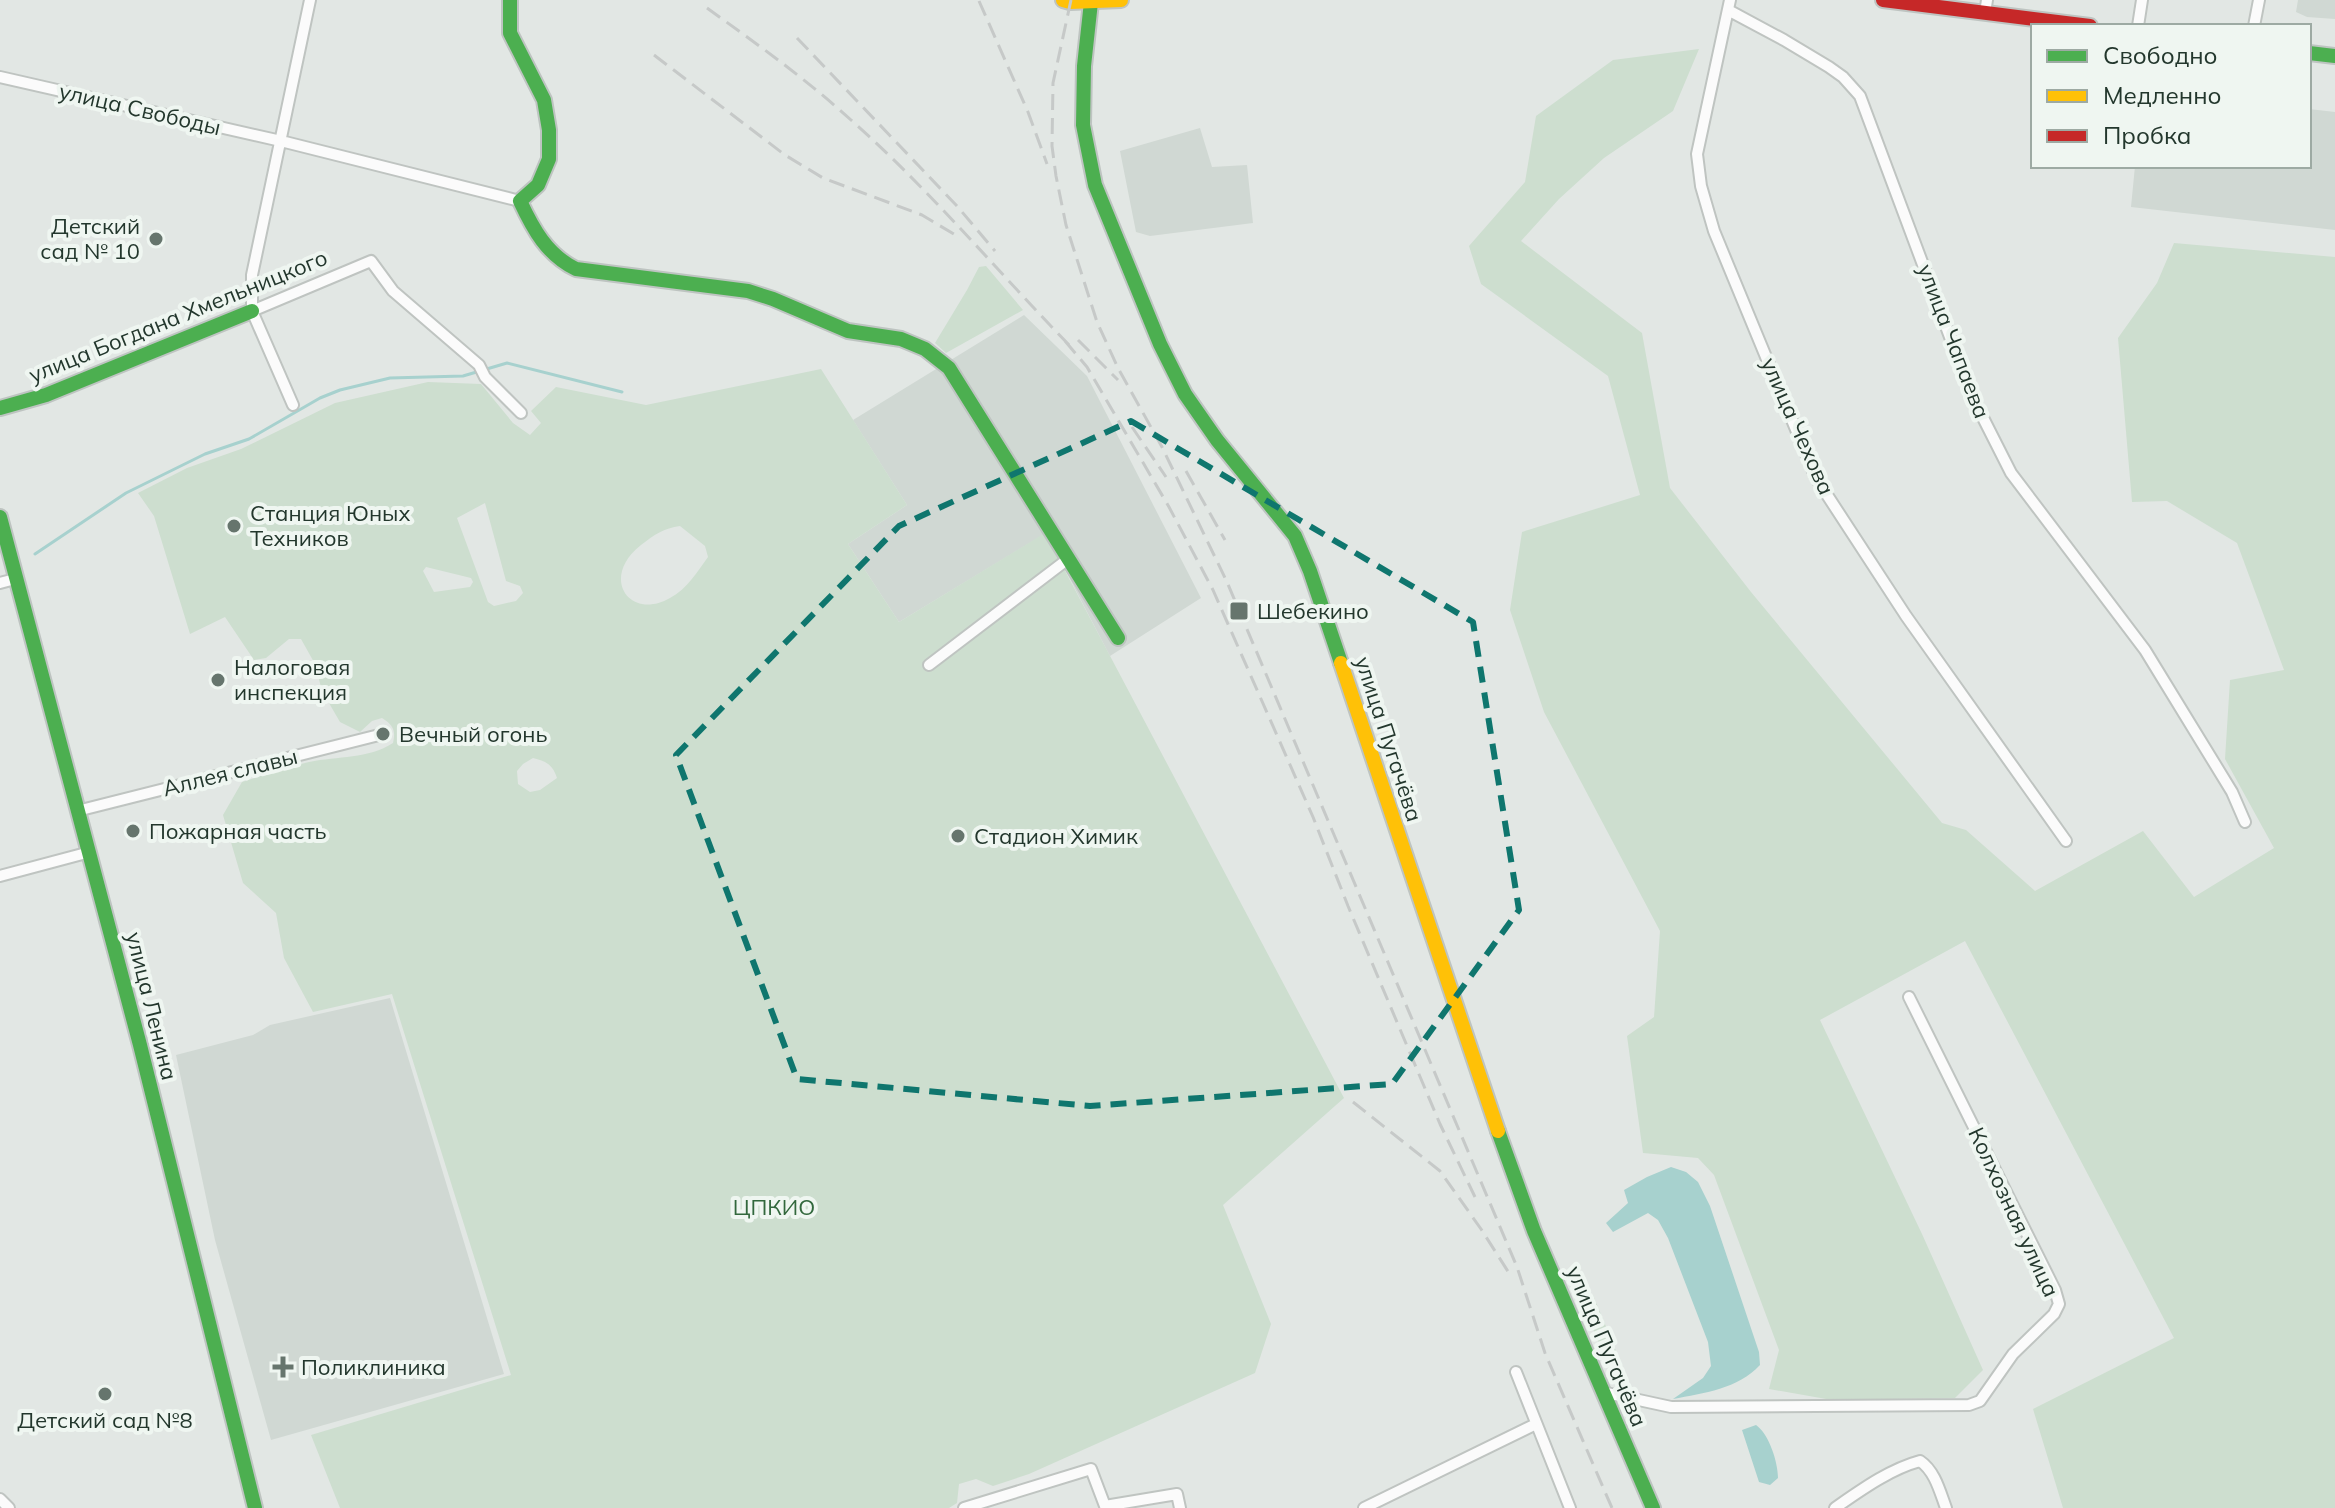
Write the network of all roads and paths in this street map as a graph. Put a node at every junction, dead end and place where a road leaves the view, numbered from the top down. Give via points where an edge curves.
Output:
1 (310, 0) edge
2 (510, 0) edge
3 (1063, 0) edge
4 (1121, 0) edge
5 (1883, 0) edge
6 (2142, 0) edge
7 (2259, 0) edge
8 (1091, 2) edge
9 (1729, 5) edge
10 (1986, 6) edge
11 (2080, 24) edge
12 (2138, 24) edge
13 (2254, 24) edge
14 (2311, 53) edge
15 (2335, 56) edge
16 (0, 77) edge
17 (281, 141) junction
18 (520, 201) junction
19 (252, 311) junction
20 (293, 405) dead end
21 (0, 408) edge
22 (521, 413) dead end
23 (0, 517) edge
24 (1068, 559) junction
25 (8, 581) edge
26 (1118, 638) dead end
27 (929, 665) dead end
28 (383, 734) dead end
29 (77, 811) junction
30 (2245, 822) dead end
31 (2066, 841) dead end
32 (90, 852) junction
33 (0, 876) edge
34 (1909, 997) dead end
35 (1516, 1372) dead end
36 (1602, 1392) junction
37 (1536, 1424) junction
38 (0, 1499) edge
39 (9, 1508) edge
40 (255, 1508) edge
41 (964, 1508) edge
42 (1180, 1508) edge
43 (1364, 1508) edge
44 (1570, 1508) edge
45 (1653, 1508) edge
46 (1835, 1508) edge
47 (1946, 1508) edge

1 - 17 street
2 - 18 street via 510,33 544,100 549,130 549,159 538,185
3 - 8 street
4 - 8 street
5 - 10 street
6 - 12 street
7 - 13 street
8 - 36 street, улица Пугачёва via 1083,125 1095,185 1185,394 1295,536 1310,571 1484,1092 1534,1231
9 - 30 street, улица Чапаева via 1829,67 1860,96 1972,396 2011,473 2145,650
9 - 31 street, улица Чехова via 1697,154 1714,231 1816,478 1906,616
10 - 11 street
14 - 15 street
16 - 17 street, улица Свободы
17 - 18 street, улица Свободы
17 - 19 street via 252,275
18 - 24 street via 563,265 748,291 848,331 901,339 925,349 949,368
19 - 20 street
19 - 21 street, улица Богдана Хмельницкого via 46,395
19 - 22 street, улица Богдана Хмельницкого via 371,261 393,291 479,365
23 - 25 street, улица Ленина
24 - 26 street
24 - 27 street
25 - 29 street, улица Ленина
28 - 29 street, Аллея славы
29 - 32 street, улица Ленина
32 - 33 street
32 - 40 street, улица Ленина
34 - 36 street, Колхозная улица via 2055,1290 2059,1304 2054,1314 2013,1354 1980,1401 1969,1405 1671,1407
35 - 37 street
36 - 45 street, улица Пугачёва
37 - 43 street
37 - 44 street
38 - 39 street
41 - 42 street via 1091,1469 1105,1506 1177,1494
46 - 47 street via 1920,1461 1932,1473

